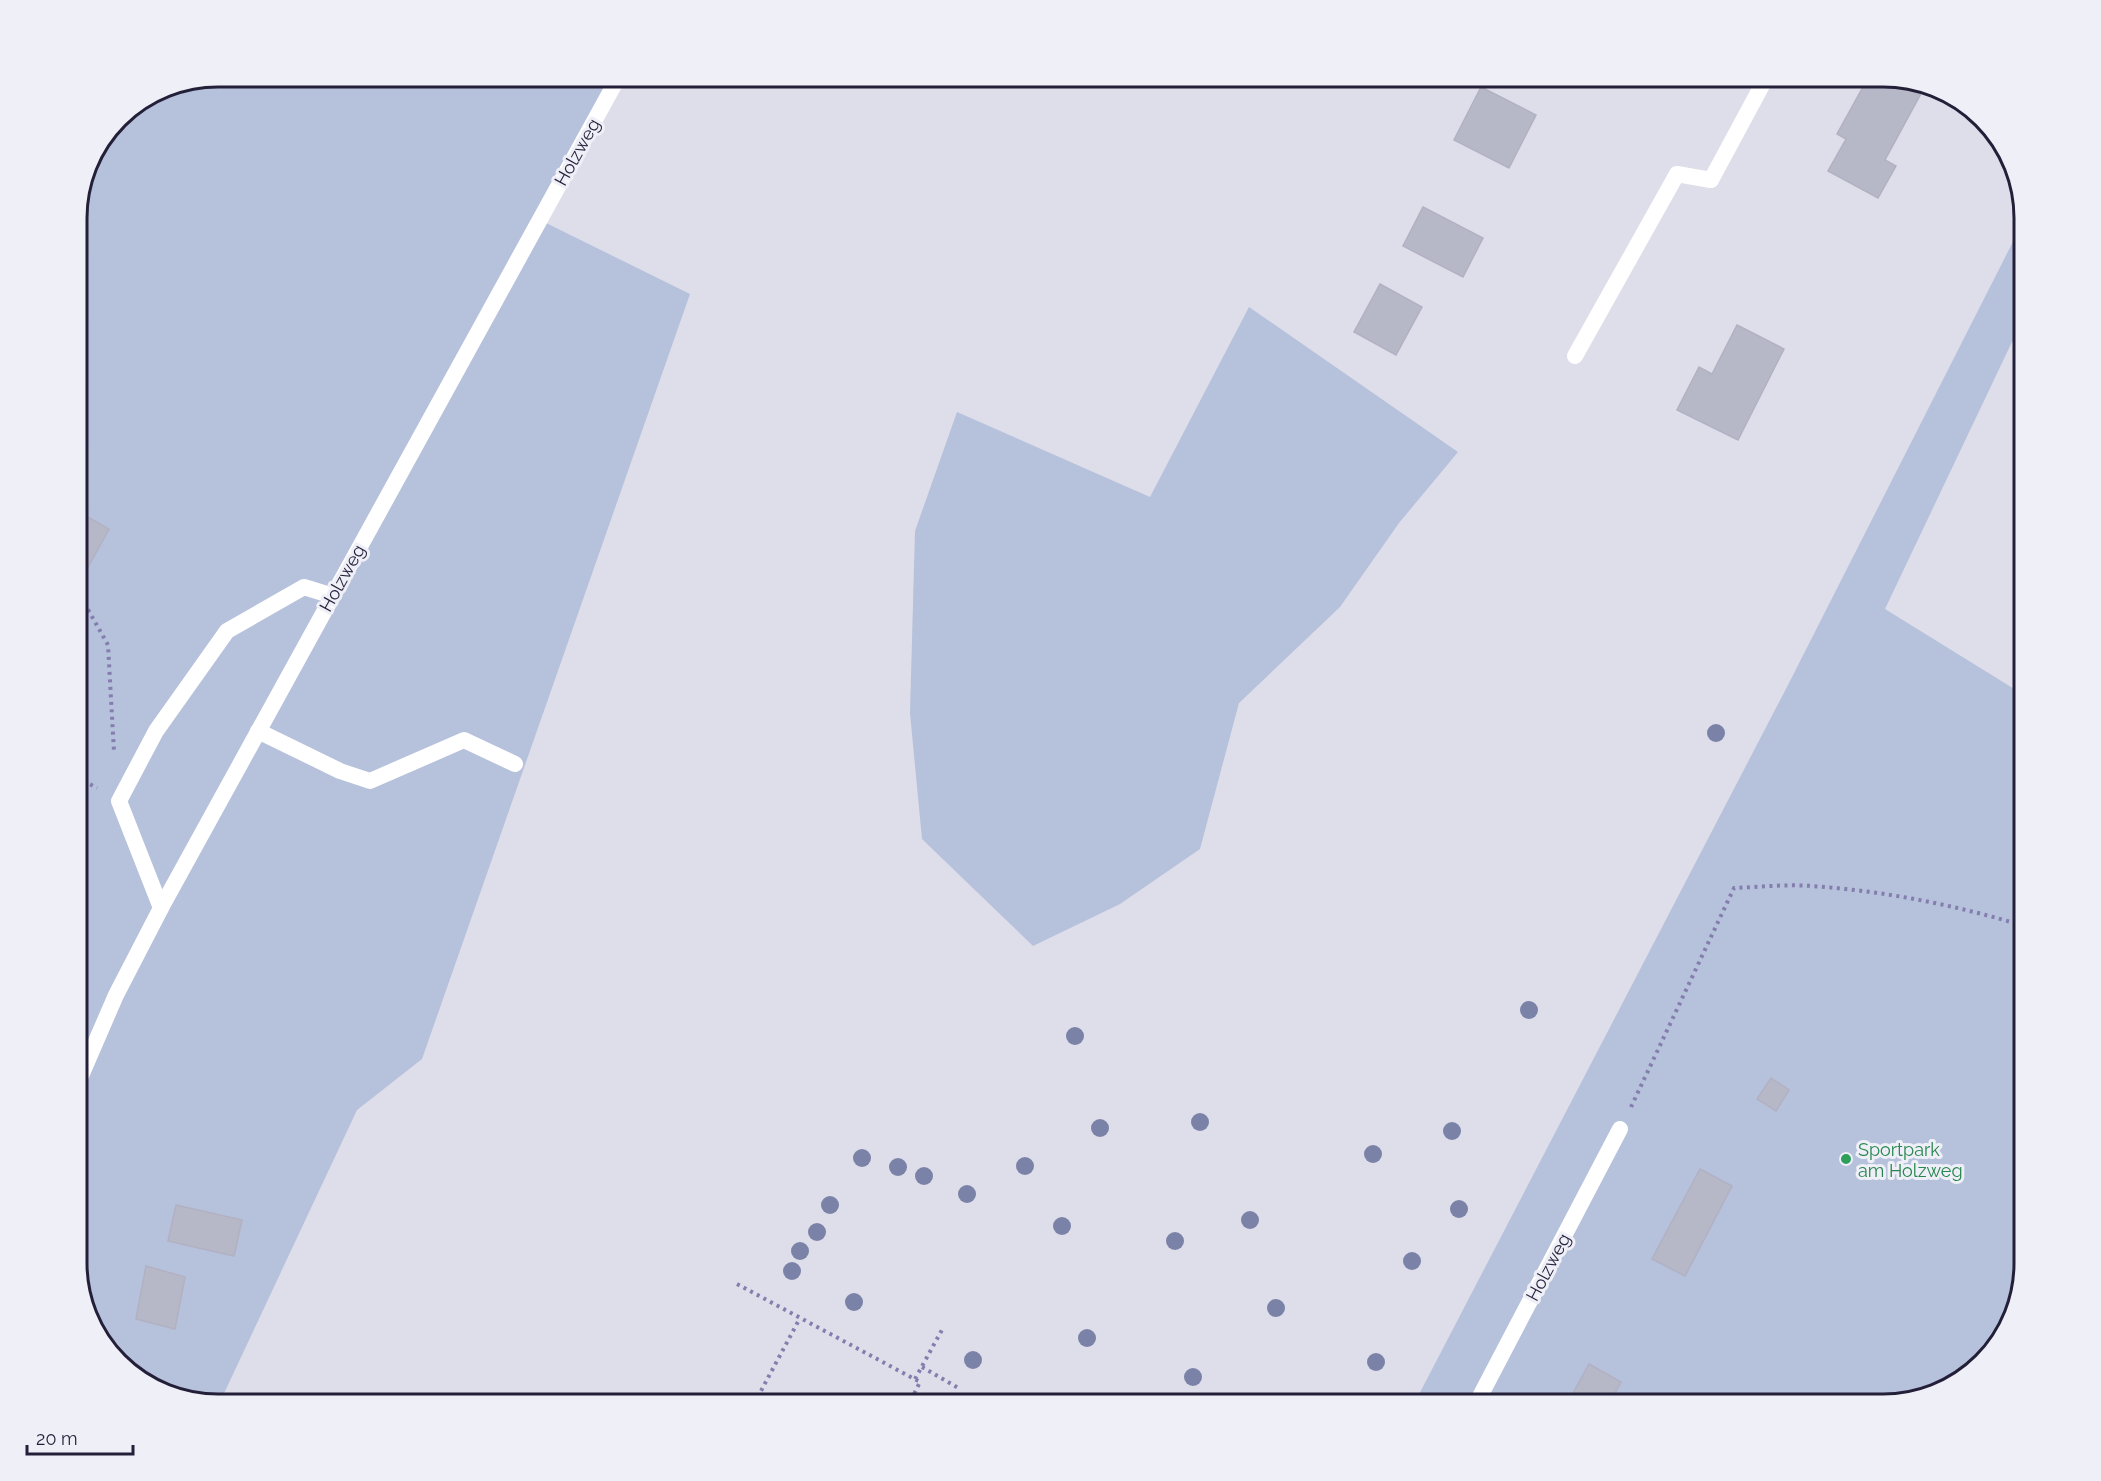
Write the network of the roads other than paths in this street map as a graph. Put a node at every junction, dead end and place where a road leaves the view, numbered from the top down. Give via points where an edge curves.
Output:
1 (613, 87) edge
2 (1761, 87) edge
3 (1575, 356) dead end
4 (333, 596) junction
5 (258, 731) junction
6 (515, 764) dead end
7 (161, 908) junction
8 (87, 1062) edge
9 (1620, 1129) road end
10 (1481, 1394) edge

1 - 4 street, Holzweg
2 - 3 street via 1711,180 1677,174
4 - 5 street, Holzweg
4 - 7 street via 304,587 227,630 156,731 119,801
5 - 6 street via 340,771 370,781 464,740
5 - 7 street, Holzweg
7 - 8 street, Holzweg
9 - 10 street, Holzweg

